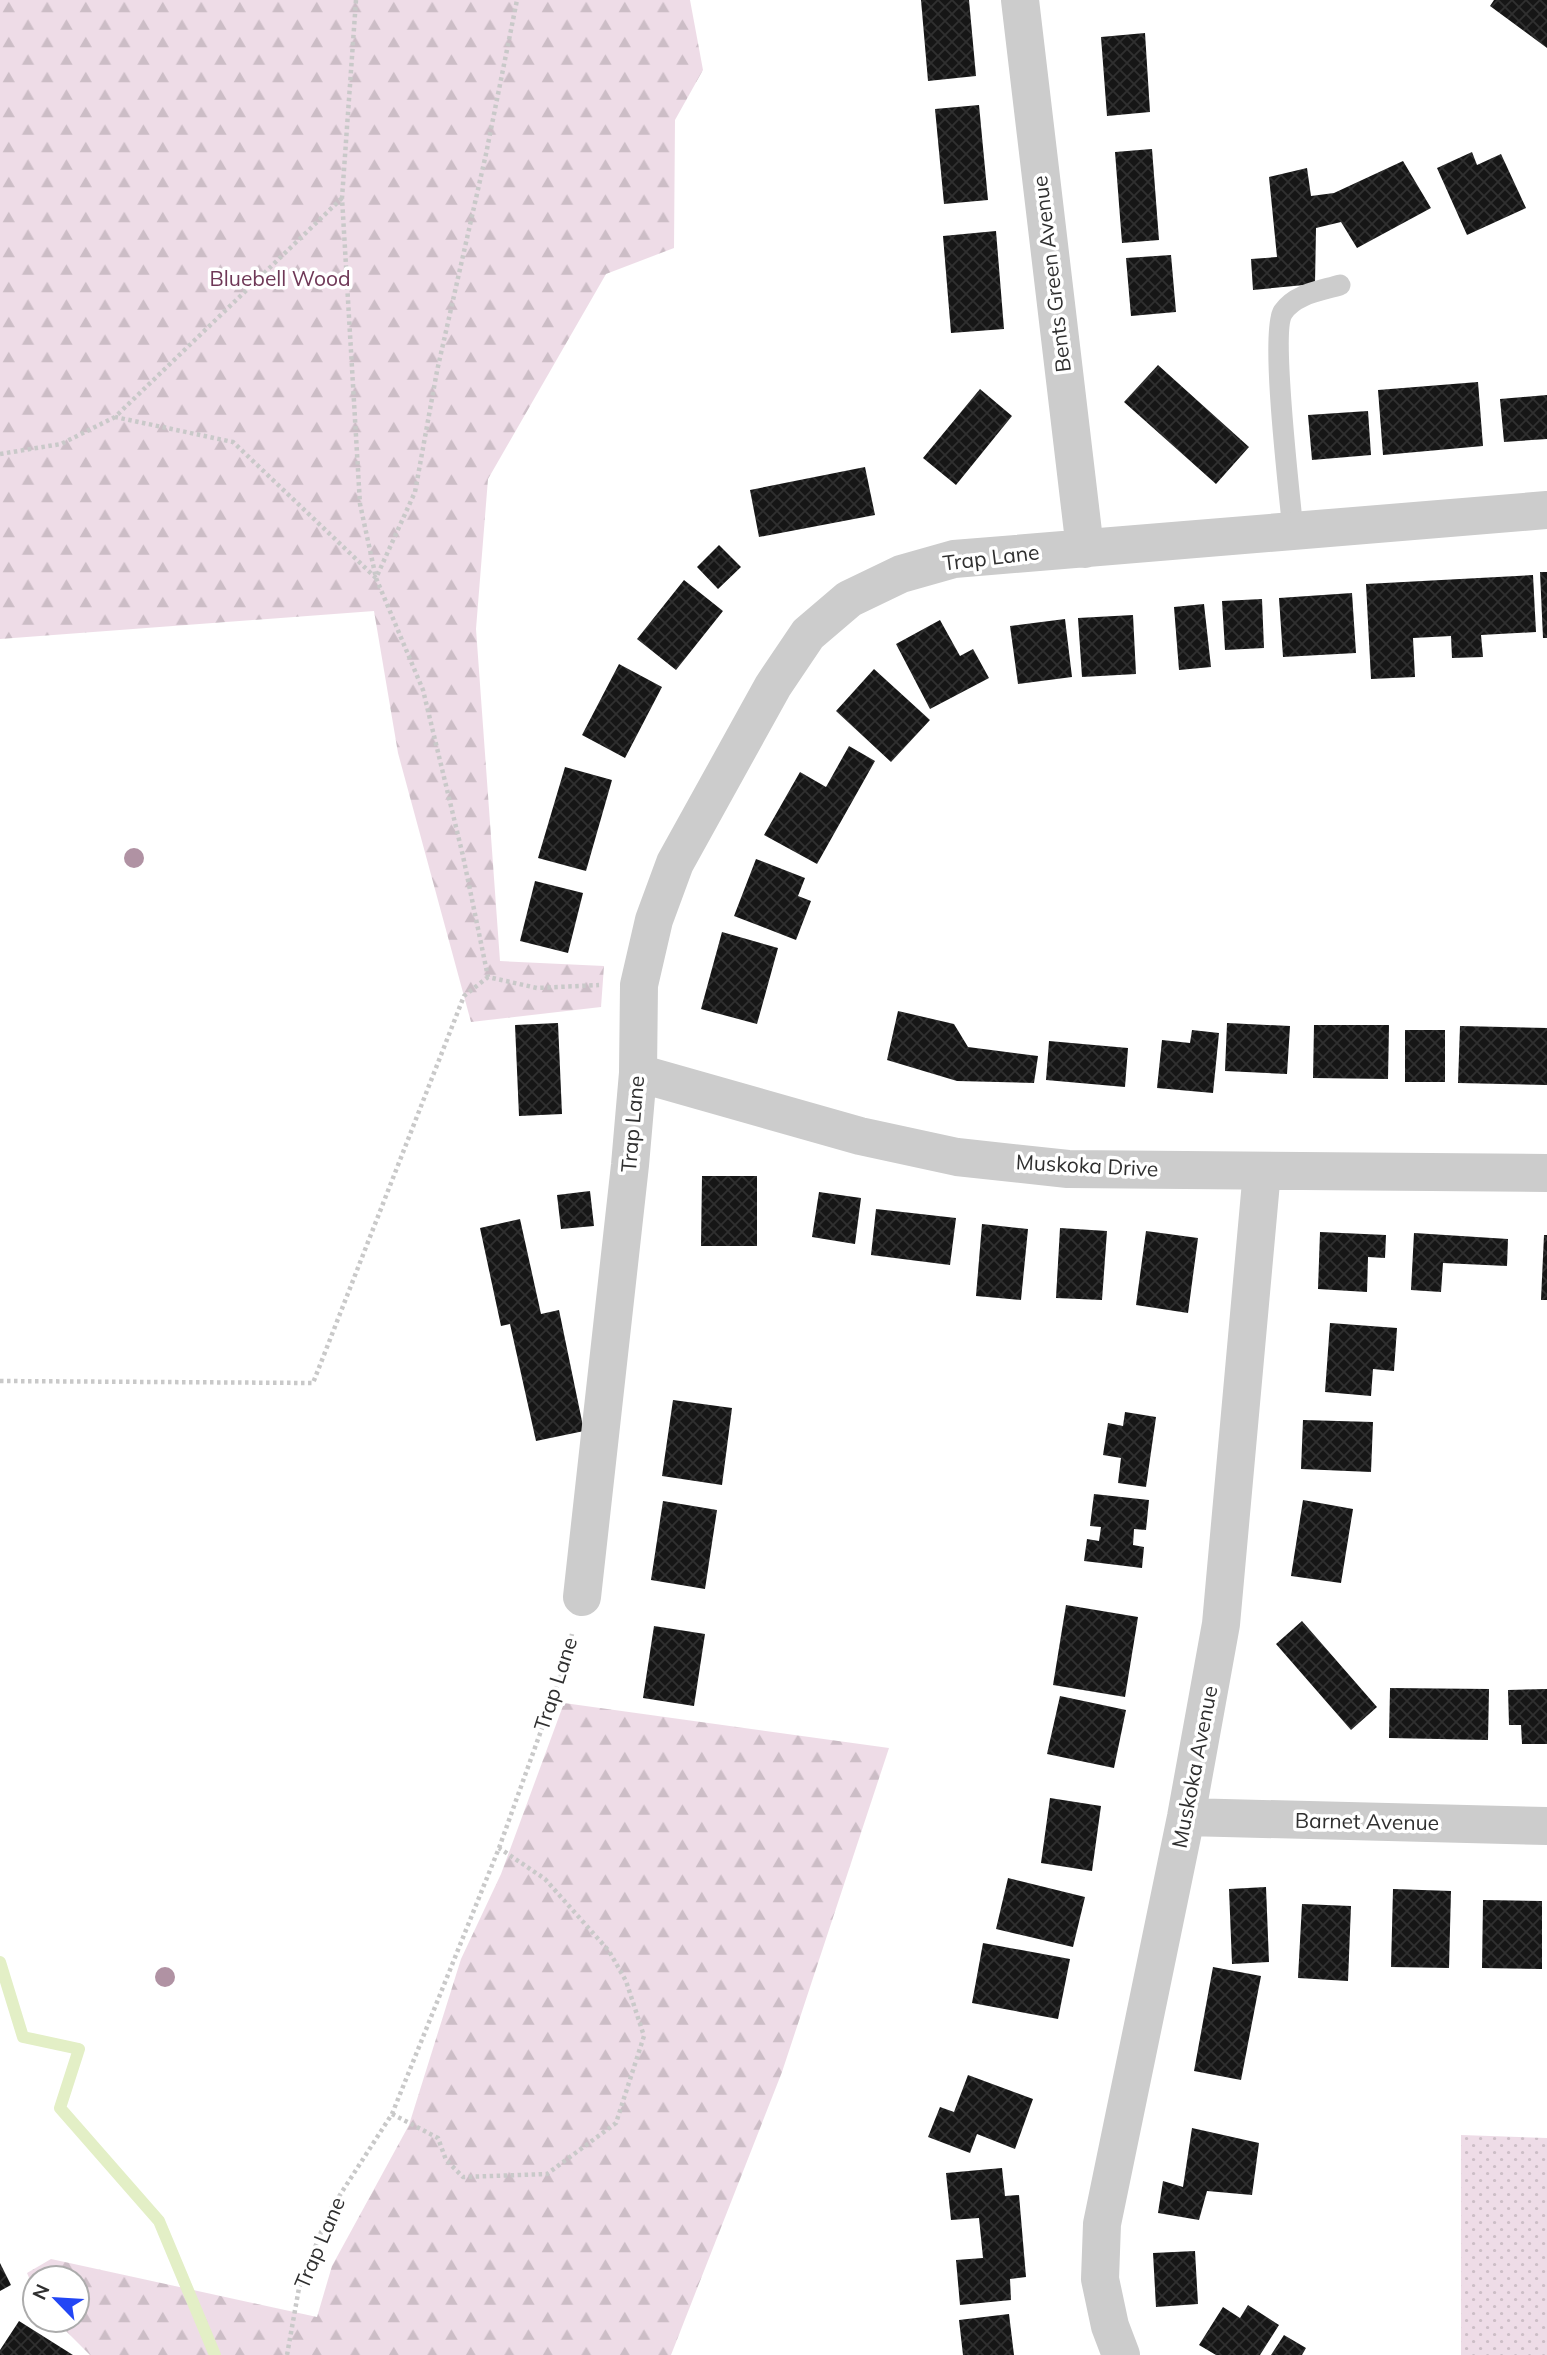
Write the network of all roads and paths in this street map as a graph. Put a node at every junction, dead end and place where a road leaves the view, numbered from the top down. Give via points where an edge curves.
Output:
1 (356, 0) edge
2 (517, 0) edge
3 (1020, 0) edge
4 (342, 198) junction
5 (1340, 285) dead end
6 (115, 417) junction
7 (0, 454) edge
8 (1547, 510) edge
9 (1293, 531) junction
10 (1085, 549) junction
11 (376, 578) junction
12 (488, 977) junction
13 (639, 985) junction
14 (638, 1073) junction
15 (1262, 1171) junction
16 (1547, 1173) edge
17 (0, 1381) edge
18 (582, 1597) joint
19 (1186, 1817) junction
20 (1547, 1826) edge
21 (499, 1848) junction
22 (392, 2114) junction
23 (287, 2355) edge
24 (1121, 2355) edge

1 - 4 path
2 - 11 path via 415,492
3 - 10 street, Bents Green Avenue
4 - 6 path
4 - 11 path via 360,504
5 - 9 lane via 1293,300 1281,314 1278,351
6 - 7 path via 61,444
6 - 11 path via 233,442
8 - 9 street, Trap Lane
9 - 10 street, Trap Lane
10 - 13 street, Trap Lane via 954,559 901,574 849,599 808,634 773,687 675,863 654,920
11 - 12 path via 423,690
12 - 13 path via 537,988
12 - 17 path via 464,996 313,1383
13 - 14 street, Trap Lane
14 - 15 street, Muskoka Drive via 860,1136 957,1157 1068,1168
14 - 18 street, Trap Lane
15 - 16 street, Muskoka Drive
15 - 19 street, Muskoka Avenue via 1221,1624
18 - 21 path, Trap Lane via 561,1675
19 - 20 street, Barnet Avenue
19 - 24 street, Muskoka Avenue via 1102,2224 1100,2279
21 - 22 path, Trap Lane
21 - 22 path via 545,1879 609,1951 626,1981 644,2036 616,2123 547,2174 463,2177 446,2160 438,2138
22 - 23 path, Trap Lane via 329,2211 299,2288

